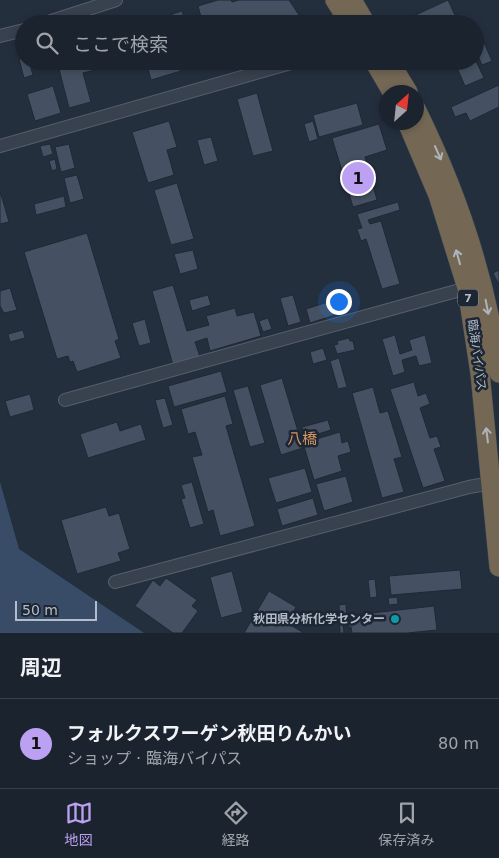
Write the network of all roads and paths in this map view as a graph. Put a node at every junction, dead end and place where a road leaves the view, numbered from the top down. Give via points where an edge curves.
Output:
1 (116, 0) edge
2 (335, 0) edge
3 (352, 0) edge
4 (70, 15) edge
5 (344, 15) edge
6 (361, 15) edge
7 (15, 32) edge
8 (0, 36) edge
9 (266, 70) edge
10 (379, 70) edge
11 (395, 70) edge
12 (388, 85) edge
13 (404, 85) edge
14 (424, 125) edge
15 (410, 130) edge
16 (0, 146) edge
17 (467, 288) junction
18 (499, 373) edge
19 (66, 400) dead end
20 (496, 482) edge
21 (499, 567) edge
22 (115, 582) dead end

1 - 4 street
2 - 5 highway
3 - 6 highway
7 - 8 street
9 - 16 street
10 - 12 highway
11 - 13 highway
14 -> 18 highway, 臨海バイパス / 7 via 440,156 483,287
17 -> 15 highway, 臨海バイパス / 7 via 438,195
17 - 19 street
20 -> 17 highway, 臨海バイパス / 7
20 - 21 highway, 臨海バイパス / 7
20 - 22 street

